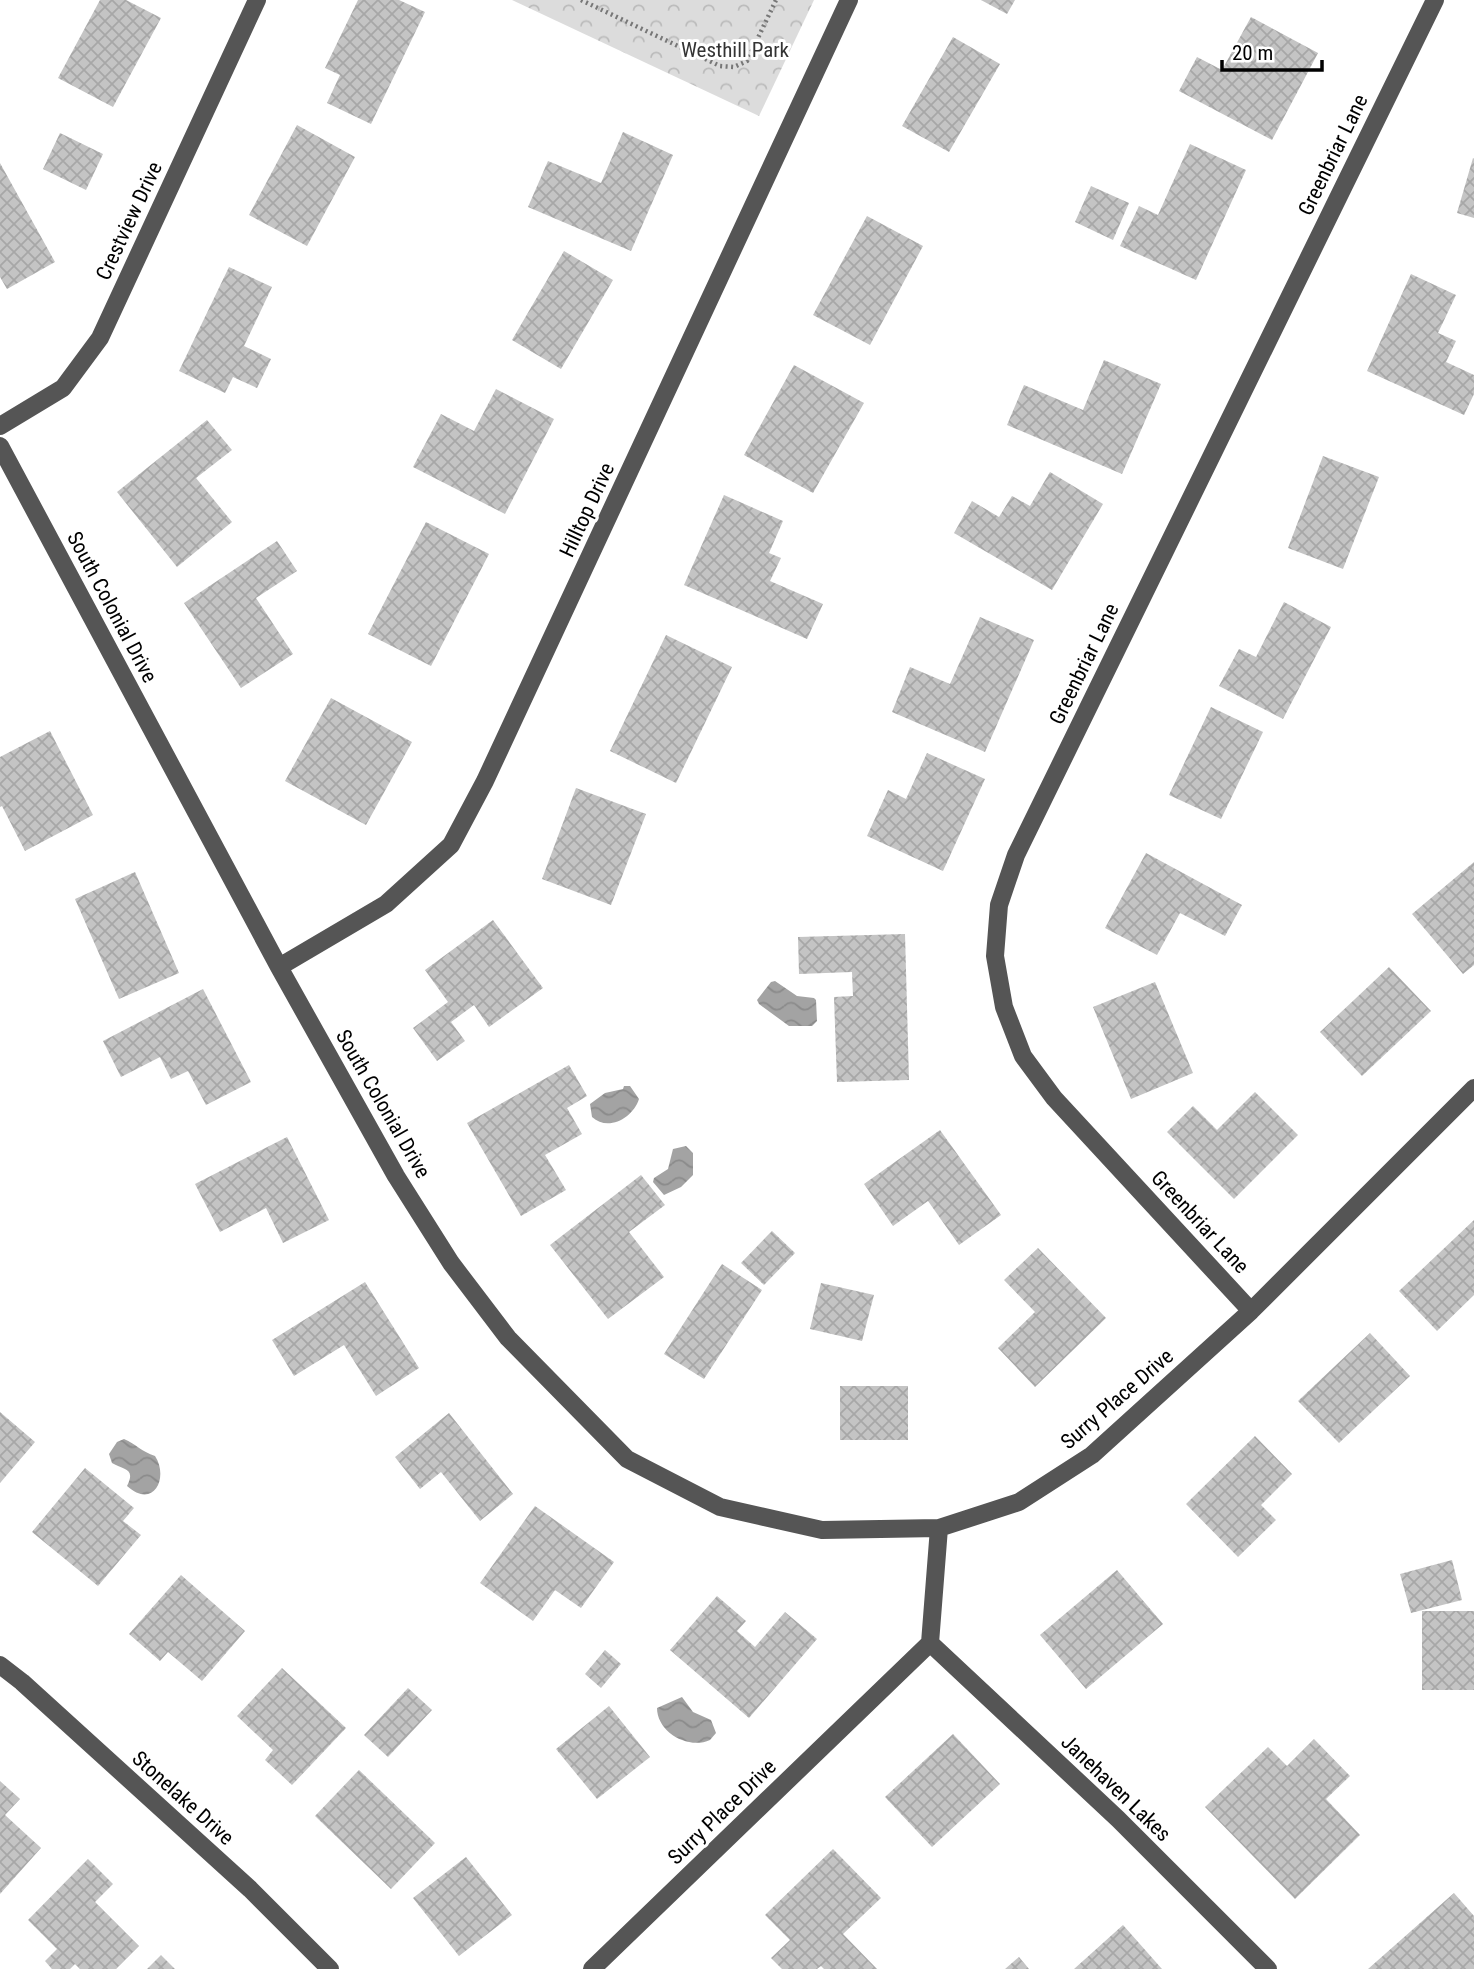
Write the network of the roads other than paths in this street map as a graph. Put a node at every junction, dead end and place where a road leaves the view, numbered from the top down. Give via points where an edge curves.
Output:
1 (257, 0) edge
2 (849, 0) edge
3 (1435, 0) edge
4 (0, 426) edge
5 (0, 446) edge
6 (279, 967) junction
7 (1474, 1088) edge
8 (1251, 1311) junction
9 (939, 1528) junction
10 (930, 1643) junction
11 (0, 1665) edge
12 (330, 1969) edge
13 (592, 1969) edge
14 (1268, 1969) edge

1 - 4 street, Crestview Drive via 100,338 63,388
2 - 6 street, Hilltop Drive via 451,845 386,904
3 - 8 street, Greenbriar Lane via 1016,855 999,905 995,956 1003,1007 1023,1056 1054,1098
5 - 6 street, South Colonial Drive
6 - 9 street, South Colonial Drive via 396,1176 451,1263 508,1338 627,1459 720,1507 822,1530
7 - 8 street, Surry Place Drive
8 - 9 street, Surry Place Drive via 1092,1455 1019,1502
9 - 10 street
10 - 13 street, Surry Place Drive
10 - 14 street, Janehaven Lakes via 1118,1819
11 - 12 street, Stonelake Drive via 250,1889

